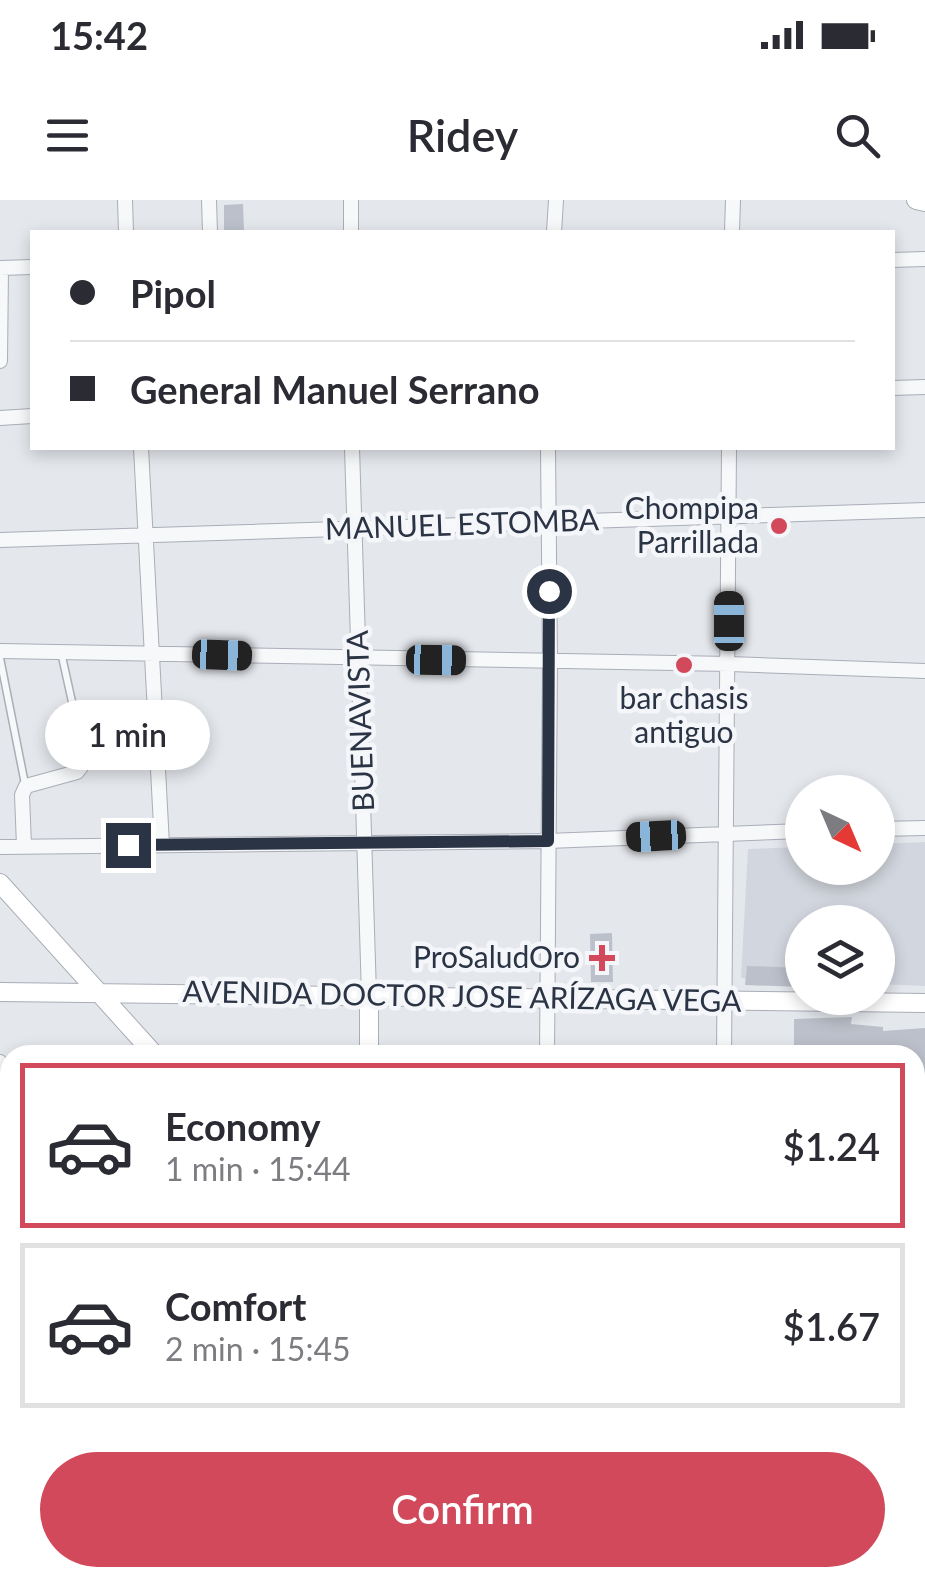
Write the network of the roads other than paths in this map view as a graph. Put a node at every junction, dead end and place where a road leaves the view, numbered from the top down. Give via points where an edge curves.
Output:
1 (124, 200) edge
2 (209, 200) edge
3 (351, 200) edge
4 (556, 200) edge
5 (733, 200) edge
6 (916, 200) edge
7 (925, 202) edge
8 (126, 230) edge
9 (210, 230) edge
10 (351, 230) edge
11 (554, 230) edge
12 (732, 230) edge
13 (925, 259) edge
14 (895, 260) edge
15 (0, 268) edge
16 (30, 268) edge
17 (0, 361) edge
18 (925, 387) edge
19 (895, 388) edge
20 (30, 416) edge
21 (0, 418) edge
22 (142, 450) edge
23 (352, 450) edge
24 (548, 450) edge
25 (730, 450) edge
26 (925, 510) edge
27 (729, 516) junction
28 (548, 520) junction
29 (354, 529) junction
30 (144, 537) junction
31 (0, 540) edge
32 (61, 651) junction
33 (152, 653) junction
34 (0, 654) edge
35 (360, 659) junction
36 (550, 662) junction
37 (730, 664) junction
38 (925, 671) edge
39 (154, 735) junction
40 (83, 750) junction
41 (26, 786) junction
42 (925, 828) edge
43 (895, 829) edge
44 (785, 831) edge
45 (728, 832) junction
46 (365, 841) junction
47 (548, 841) junction
48 (162, 844) junction
49 (0, 846) edge
50 (24, 846) junction
51 (0, 882) edge
52 (0, 992) edge
53 (99, 992) junction
54 (368, 995) junction
55 (547, 1000) junction
56 (724, 1001) junction
57 (925, 1004) edge
58 (146, 1045) edge
59 (369, 1045) edge
60 (546, 1045) edge
61 (724, 1045) edge

1 - 8 street
2 - 9 street
3 - 10 street
4 - 11 street
5 - 12 street
6 - 7 main road
13 - 14 street
15 - 16 street
15 - 17 street
18 - 19 street
20 - 21 street
22 - 30 street
23 - 29 street, BUENAVISTA
24 - 28 street
25 - 27 street
26 - 27 street, MANUEL ESTOMBA
27 - 28 street, MANUEL ESTOMBA
27 - 37 street
28 - 29 street, MANUEL ESTOMBA
28 - 36 street
29 - 30 street, MANUEL ESTOMBA
29 - 35 street, BUENAVISTA
30 - 31 street, MANUEL ESTOMBA
30 - 33 street
32 - 33 street
32 - 34 street
32 - 40 lane
33 - 35 street
33 - 39 street
34 - 41 lane
35 - 36 street
35 - 46 street, BUENAVISTA
36 - 37 street
36 - 47 street
37 - 38 street
37 - 45 street
39 - 40 street
39 - 48 street
40 - 41 street via 78,772
41 - 50 street
42 - 43 street
44 - 45 street
45 - 47 street
45 - 56 street
46 - 47 street
46 - 48 street
46 - 54 street, BUENAVISTA
47 - 55 street
48 - 50 street
49 - 50 street
51 - 53 main road
52 - 53 main road, AVENIDA DOCTOR JOSE ARÍZAGA VEGA
53 - 54 main road, AVENIDA DOCTOR JOSE ARÍZAGA VEGA
53 - 58 main road
54 - 55 main road, AVENIDA DOCTOR JOSE ARÍZAGA VEGA
54 - 59 main road, BUENAVISTA
55 - 56 main road, AVENIDA DOCTOR JOSE ARÍZAGA VEGA
55 - 60 street
56 - 57 main road, AVENIDA DOCTOR JOSE ARÍZAGA VEGA
56 - 61 street

